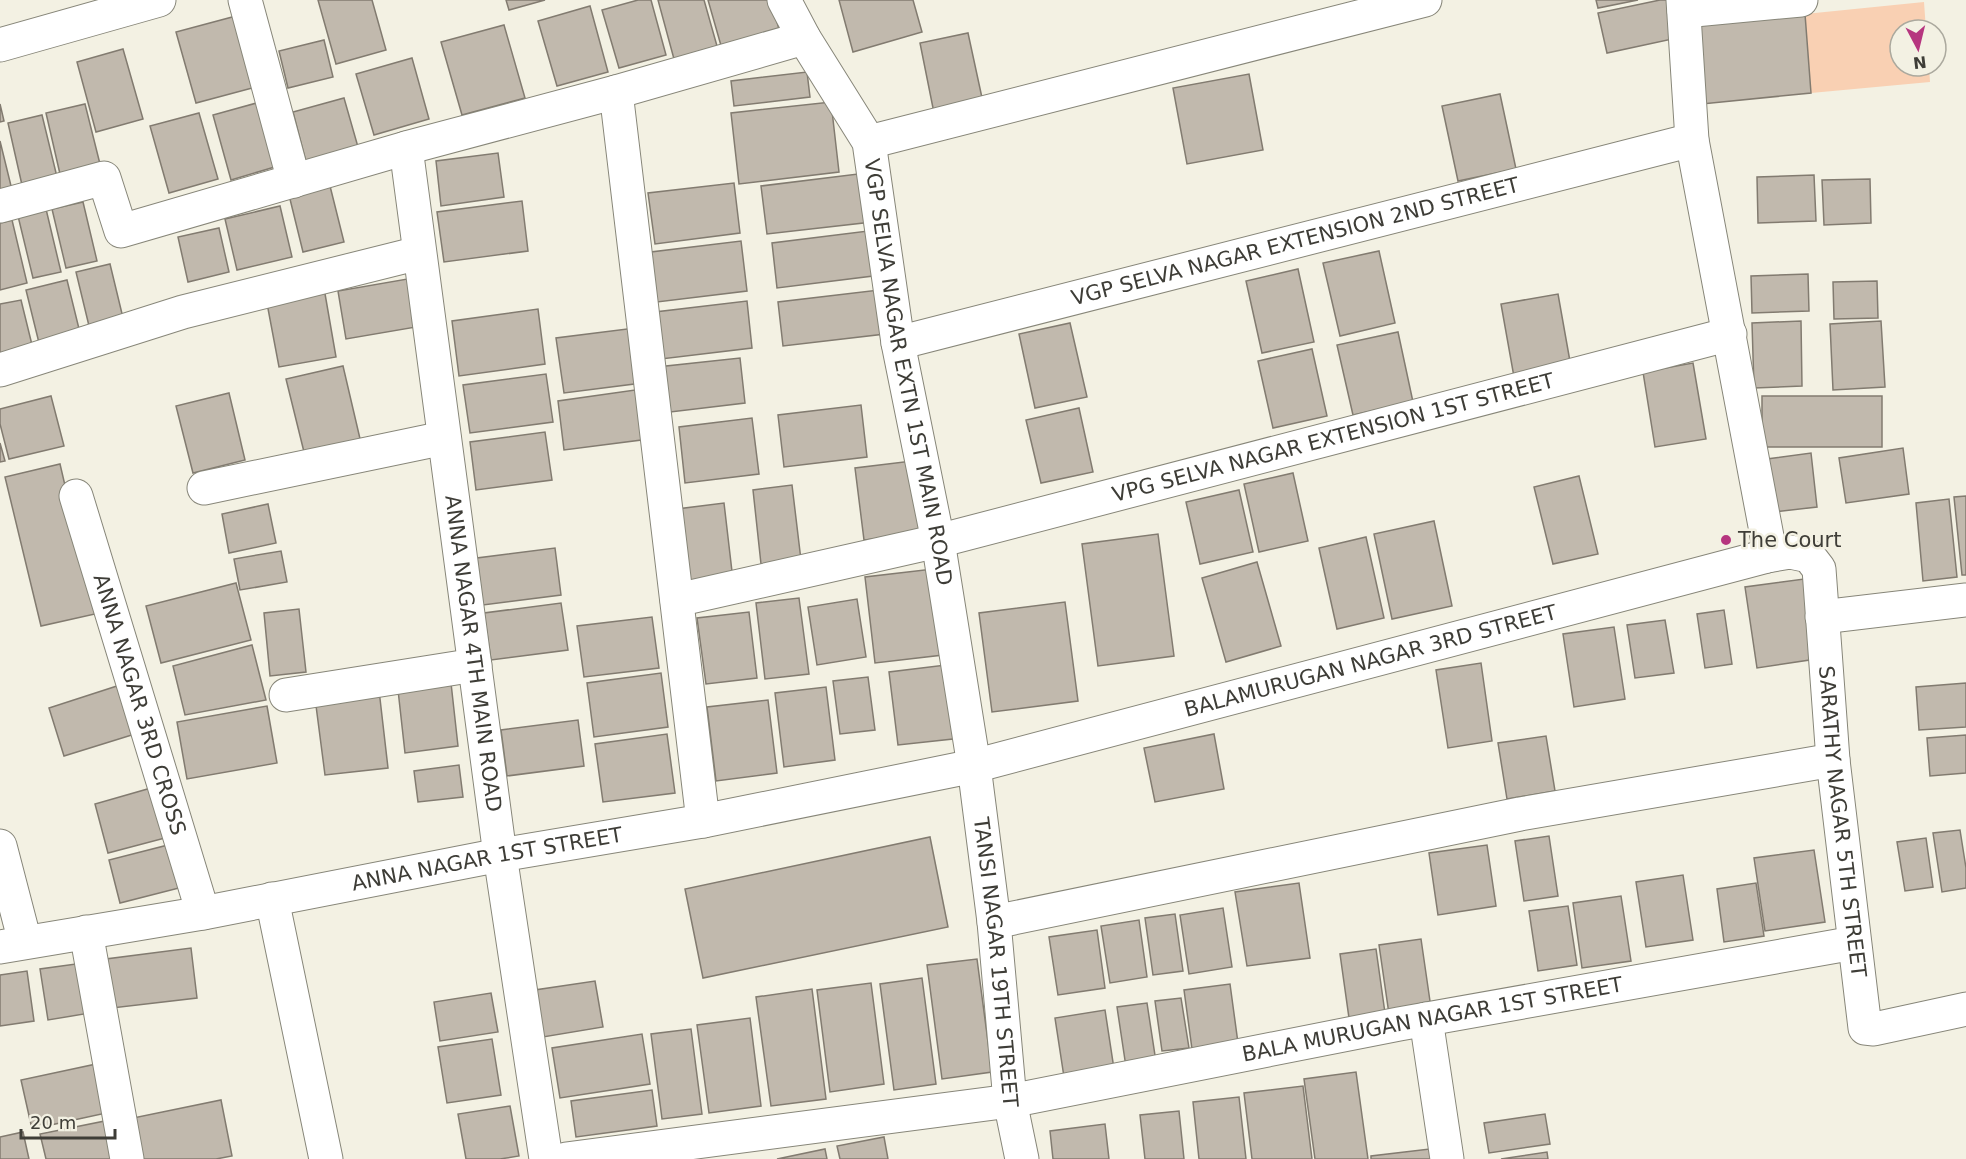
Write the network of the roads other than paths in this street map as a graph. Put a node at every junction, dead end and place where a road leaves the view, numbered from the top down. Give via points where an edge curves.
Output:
1 (159, 0) edge
2 (245, 0) edge
3 (784, 0) edge
4 (1425, 0) edge
5 (1801, 0) edge
6 (1683, 6) edge
7 (804, 38) junction
8 (0, 45) edge
9 (616, 92) junction
10 (1692, 140) junction
11 (869, 142) junction
12 (406, 148) junction
13 (294, 181) junction
14 (0, 206) edge
15 (420, 253) junction
16 (1730, 334) junction
17 (898, 343) junction
18 (0, 370) edge
19 (444, 438) junction
20 (204, 488) dead end
21 (76, 496) dead end
22 (938, 541) junction
23 (1767, 556) junction
24 (677, 600) junction
25 (1966, 600) edge
26 (1822, 617) junction
27 (475, 665) junction
28 (285, 695) dead end
29 (1833, 760) junction
30 (974, 766) junction
31 (703, 821) junction
32 (0, 846) edge
33 (500, 855) junction
34 (273, 899) junction
35 (203, 913) junction
36 (994, 922) junction
37 (86, 932) junction
38 (1854, 943) junction
39 (13, 945) edge
40 (1966, 1009) edge
41 (1426, 1019) junction
42 (1010, 1101) junction
43 (127, 1159) edge
44 (326, 1159) edge
45 (546, 1159) edge
46 (566, 1159) edge
47 (1022, 1159) edge
48 (1447, 1159) edge

1 - 8 street
2 - 13 street
3 - 7 street, VGP SELVA NAGAR EXTN 1ST MAIN ROAD
4 - 11 street
5 - 6 street
6 - 10 street
7 - 9 street
7 - 11 street, VGP SELVA NAGAR EXTN 1ST MAIN ROAD
9 - 12 street
9 - 24 street
10 - 16 street
10 - 17 street, VGP SELVA NAGAR EXTENSION 2ND STREET
11 - 17 street, VGP SELVA NAGAR EXTN 1ST MAIN ROAD
12 - 13 street
12 - 15 street, ANNA NAGAR 4TH MAIN ROAD
13 - 14 street via 121,231 104,178
15 - 18 street via 183,312
15 - 19 street, ANNA NAGAR 4TH MAIN ROAD
16 - 22 street, VPG SELVA NAGAR EXTENSION 1ST STREET
16 - 23 street via 1769,547
17 - 22 street, VGP SELVA NAGAR EXTN 1ST MAIN ROAD
19 - 20 street
19 - 27 street, ANNA NAGAR 4TH MAIN ROAD
21 - 35 street, ANNA NAGAR 3RD CROSS
22 - 24 street, VPG SELVA NAGAR EXTENSION 1ST STREET
22 - 30 street, VGP SELVA NAGAR EXTN 1ST MAIN ROAD
23 - 26 street, SARATHY NAGAR 5TH STREET via 1790,552 1809,556 1819,569
23 - 30 street, BALAMURUGAN NAGAR 3RD STREET
24 - 31 street
25 - 26 street
26 - 29 street, SARATHY NAGAR 5TH STREET
27 - 28 street
27 - 33 street, ANNA NAGAR 4TH MAIN ROAD
29 - 36 street via 1520,814
29 - 38 street, SARATHY NAGAR 5TH STREET
30 - 31 street, ANNA NAGAR 1ST STREET
30 - 36 street, TANSI NAGAR 19TH STREET
31 - 33 street, ANNA NAGAR 1ST STREET
32 - 39 street
33 - 34 street, ANNA NAGAR 1ST STREET
33 - 45 street, ANNA NAGAR 4TH MAIN ROAD
34 - 35 street, ANNA NAGAR 1ST STREET
34 - 44 street
35 - 37 street, ANNA NAGAR 1ST STREET
36 - 42 street, TANSI NAGAR 19TH STREET
37 - 39 street, ANNA NAGAR 1ST STREET
37 - 43 street
38 - 40 street, SARATHY NAGAR 5TH STREET via 1865,1028
38 - 41 street, BALA MURUGAN NAGAR 1ST STREET
41 - 42 street, BALA MURUGAN NAGAR 1ST STREET
41 - 48 street
42 - 46 street, BALA MURUGAN NAGAR 1ST STREET
42 - 47 street, TANSI NAGAR 19TH STREET

